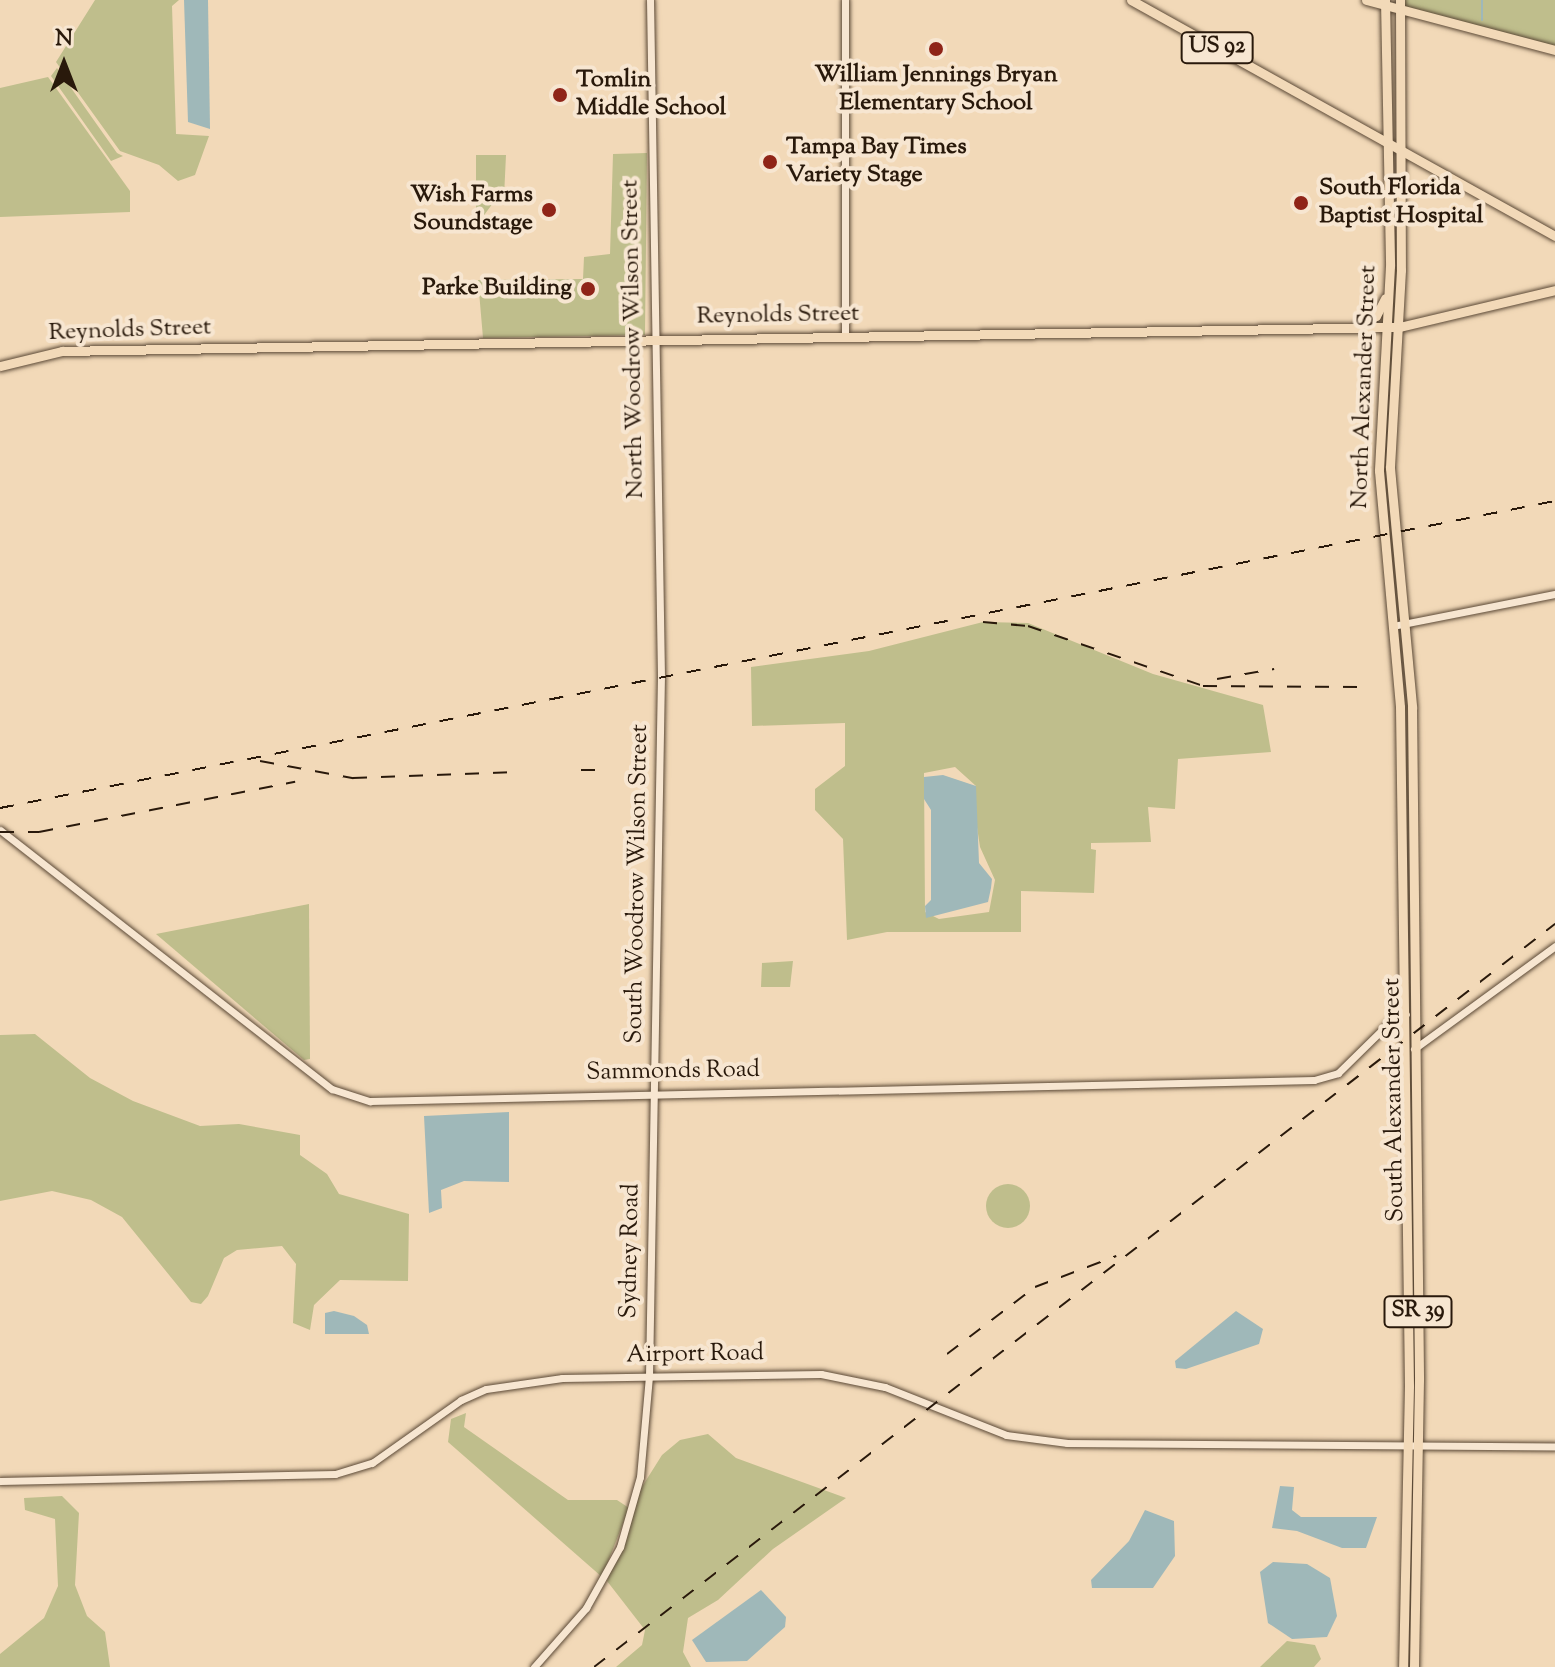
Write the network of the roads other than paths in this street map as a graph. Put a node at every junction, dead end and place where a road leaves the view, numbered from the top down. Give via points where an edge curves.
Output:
1 (650, 0) edge
2 (845, 0) edge
3 (1131, 0) edge
4 (1366, 0) edge
5 (1385, 3) edge
6 (1400, 5) edge
7 (1555, 50) edge
8 (1390, 145) junction
9 (1403, 151) junction
10 (1555, 236) edge
11 (1389, 287) junction
12 (1555, 290) edge
13 (1399, 327) junction
14 (1350, 328) junction
15 (1387, 328) junction
16 (845, 334) junction
17 (655, 339) junction
18 (0, 366) edge
19 (1394, 533) joint
20 (1383, 536) joint
21 (1555, 594) edge
22 (1399, 625) junction
23 (661, 677) joint
24 (0, 830) edge
25 (1555, 946) edge
26 (1413, 1011) junction
27 (1402, 1015) junction
28 (1414, 1049) junction
29 (655, 1092) junction
30 (1406, 1175) junction
31 (1417, 1175) junction
32 (1412, 1256) junction
33 (649, 1376) junction
34 (1410, 1445) junction
35 (1555, 1446) edge
36 (0, 1481) edge
37 (534, 1667) edge
38 (1403, 1667) edge
39 (1414, 1667) edge

1 - 17 street, North Woodrow Wilson Street
2 - 16 street
3 - 8 main road, US 92
4 - 5 main road
5 - 6 main road
5 - 8 main road, North Alexander Street / SR 39
6 - 7 main road
6 - 9 main road, North Alexander Street / SR 39
8 - 9 main road
8 - 11 main road, North Alexander Street / SR 39
9 - 10 main road
9 - 13 main road, North Alexander Street / SR 39
11 - 14 main road via 1376,316
11 - 15 main road, North Alexander Street / SR 39
12 - 13 main road, Reynolds Street
13 - 15 main road, Reynolds Street
13 - 19 main road, North Alexander Street / SR 39 via 1390,428
14 - 15 main road, Reynolds Street
14 - 16 main road, Reynolds Street
15 - 20 main road, North Alexander Street / SR 39 via 1379,425
16 - 17 main road, Reynolds Street
17 - 18 main road, Reynolds Street via 62,351
17 - 23 street, North Woodrow Wilson Street
19 - 22 main road, South Alexander Street / SR 39
20 - 22 main road, South Alexander Street / SR 39
21 - 22 street
22 - 26 main road, South Alexander Street / SR 39 via 1412,707
22 - 27 main road, South Alexander Street / SR 39
23 - 29 street, South Woodrow Wilson Street
24 - 29 street, Sammonds Road via 332,1089 351,1097
25 - 28 street
26 - 27 street, Sammonds Road
26 - 28 main road, South Alexander Street / SR 39
27 - 29 street, Sammonds Road via 1338,1073 1314,1080
27 - 30 main road, South Alexander Street / SR 39
28 - 31 main road, South Alexander Street / SR 39
29 - 33 street, Sydney Road
30 - 31 main road
30 - 32 main road, South Alexander Street / SR 39
31 - 32 main road, South Alexander Street / SR 39
32 - 34 main road, South Alexander Street / SR 39
33 - 34 street, Airport Road via 787,1373 856,1379 966,1421 1035,1440
33 - 36 street, Airport Road via 550,1378 486,1389 461,1400 382,1457 335,1474
33 - 37 street, Sydney Road via 640,1477 620,1547 586,1608
34 - 35 street, Airport Road
34 - 38 main road, South Alexander Street / SR 39
34 - 39 main road, South Alexander Street / SR 39

